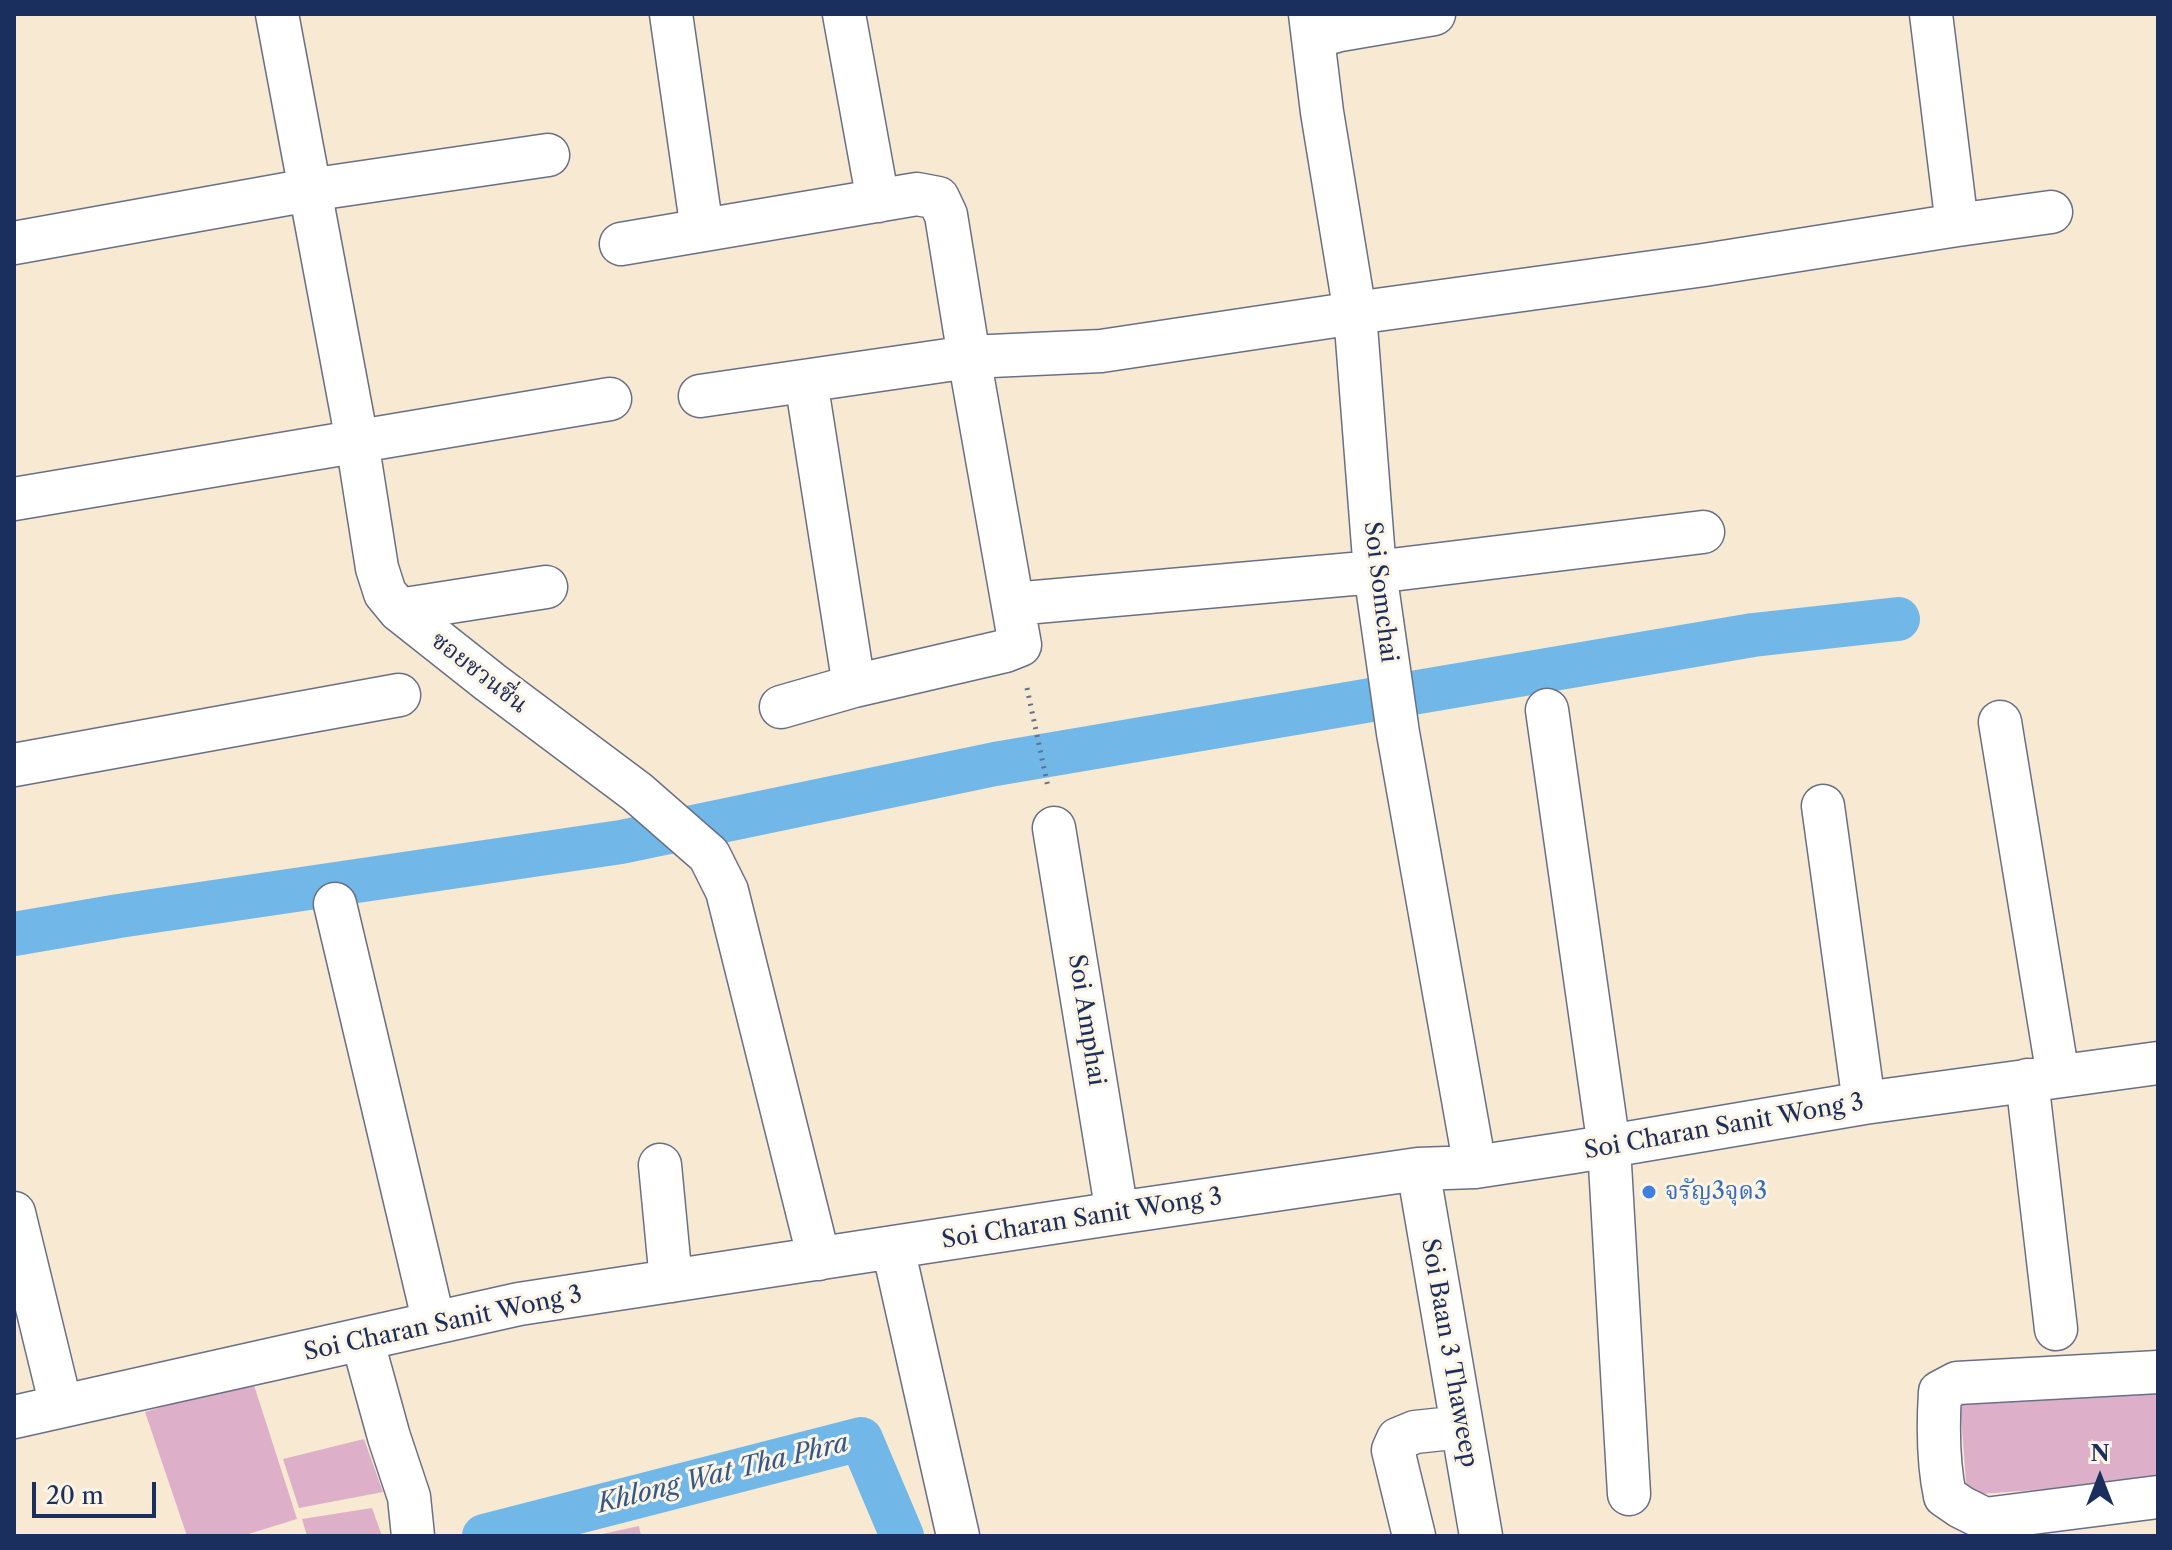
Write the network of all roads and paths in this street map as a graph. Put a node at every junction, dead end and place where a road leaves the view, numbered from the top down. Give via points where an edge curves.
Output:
1 (277, 14) edge
2 (671, 14) edge
3 (844, 14) edge
4 (1434, 14) edge
5 (1931, 14) edge
6 (1312, 26) edge
7 (548, 155) dead end
8 (309, 190) junction
9 (878, 201) junction
10 (2051, 212) dead end
11 (1957, 225) junction
12 (702, 230) junction
13 (14, 242) edge
14 (621, 244) dead end
15 (1355, 313) junction
16 (969, 357) junction
17 (806, 381) junction
18 (700, 396) dead end
19 (610, 399) dead end
20 (357, 441) junction
21 (14, 499) edge
22 (1703, 532) dead end
23 (1375, 572) junction
24 (546, 587) dead end
25 (1013, 604) junction
26 (399, 610) junction
27 (854, 686) junction
28 (399, 695) dead end
29 (781, 707) dead end
30 (1547, 710) dead end
31 (1031, 713) dead end
32 (2000, 722) dead end
33 (14, 765) edge
34 (1045, 770) dead end
35 (1823, 806) dead end
36 (1054, 828) dead end
37 (335, 904) dead end
38 (2158, 1063) edge
39 (2042, 1078) junction
40 (1864, 1103) junction
41 (1609, 1147) junction
42 (660, 1165) dead end
43 (1475, 1167) junction
44 (1418, 1169) junction
45 (14, 1213) edge
46 (1117, 1213) junction
47 (893, 1248) junction
48 (819, 1259) junction
49 (671, 1281) junction
50 (434, 1323) junction
51 (2056, 1329) dead end
52 (362, 1339) junction
53 (2158, 1372) edge
54 (61, 1406) junction
55 (14, 1417) edge
56 (1462, 1427) junction
57 (1629, 1494) dead end
58 (2144, 1511) edge
59 (413, 1536) edge
60 (958, 1536) edge
61 (1414, 1536) edge
62 (1481, 1536) edge

1 - 8 street, ซอยชวนชื่น
2 - 12 street
3 - 9 street
4 - 6 street via 1340,30
5 - 11 street
6 - 15 street, Soi Somchai
7 - 8 street
8 - 13 street
8 - 20 street, ซอยชวนชื่น
9 - 12 street
9 - 16 street via 917,194 938,198 946,215
10 - 11 street
11 - 15 street
12 - 14 street
15 - 16 street via 1101,351
15 - 23 street, Soi Somchai
16 - 17 street
16 - 25 street
17 - 18 street
17 - 27 street
19 - 20 street
20 - 21 street
20 - 26 street, ซอยชวนชื่น via 377,568 385,593
22 - 23 street
23 - 25 street
23 - 43 street, Soi Somchai via 1398,733
24 - 26 street
25 - 27 street via 1020,645
26 - 48 street, ซอยชวนชื่น via 637,792 709,855 727,891
27 - 29 street
28 - 33 street
30 - 41 street
31 - 34 path
32 - 39 street
35 - 40 street
36 - 46 street, Soi Amphai
37 - 50 street
38 - 39 street, Soi Charan Sanit Wong 3
39 - 40 street, Soi Charan Sanit Wong 3
39 - 51 street
40 - 41 street, Soi Charan Sanit Wong 3
41 - 43 street, Soi Charan Sanit Wong 3
41 - 57 street
42 - 49 street
43 - 44 street, Soi Charan Sanit Wong 3
44 - 46 street, Soi Charan Sanit Wong 3
44 - 56 street, Soi Baan 3 Thaweep
45 - 54 street
46 - 47 street, Soi Charan Sanit Wong 3
47 - 48 street, Soi Charan Sanit Wong 3
47 - 60 street
48 - 49 street, Soi Charan Sanit Wong 3
49 - 50 street, Soi Charan Sanit Wong 3
50 - 52 street, Soi Charan Sanit Wong 3
52 - 54 street, Soi Charan Sanit Wong 3
52 - 59 street via 409,1497
53 - 58 street via 1957,1383 1940,1392 1942,1481 1945,1496 1961,1507 1985,1519
54 - 55 street, Soi Charan Sanit Wong 3
56 - 61 street via 1415,1432 1398,1439 1393,1450
56 - 62 street, Soi Baan 3 Thaweep

